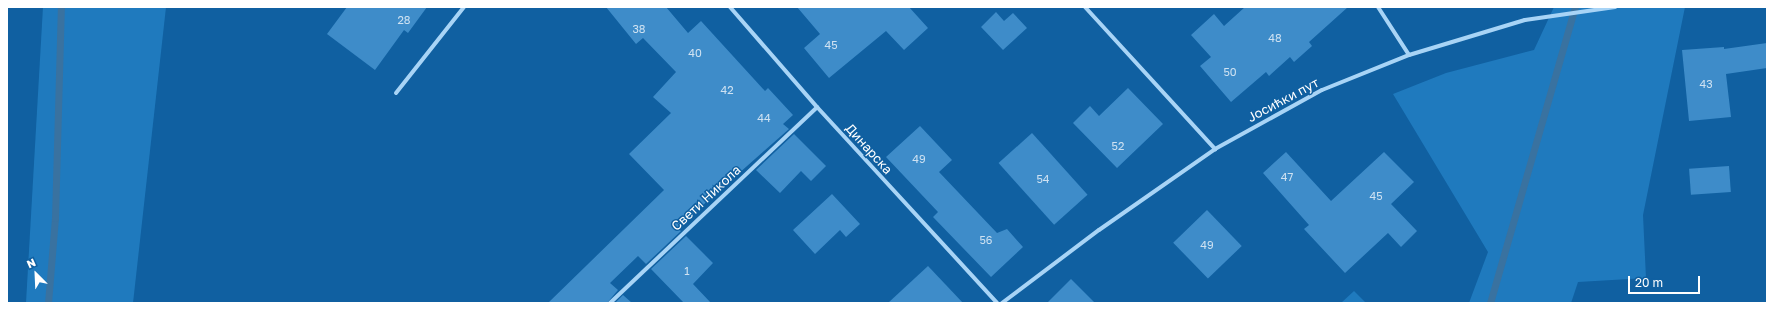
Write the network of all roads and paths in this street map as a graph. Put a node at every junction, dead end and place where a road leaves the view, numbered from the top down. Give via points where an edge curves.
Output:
1 (464, 7) edge
2 (730, 7) edge
3 (1085, 7) edge
4 (1378, 7) edge
5 (1615, 7) edge
6 (1409, 55) junction
7 (396, 93) dead end
8 (817, 107) junction
9 (1215, 149) junction
10 (610, 303) edge
11 (996, 303) edge
12 (1002, 303) edge

1 - 7 street
2 - 8 street, Динарска
3 - 9 street
4 - 6 street
5 - 6 street, Јосићки пут via 1525,20
6 - 9 street, Јосићки пут via 1322,90
8 - 10 street, Свети Никола
8 - 11 street, Динарска
9 - 12 street, Јосићки пут via 1099,230

